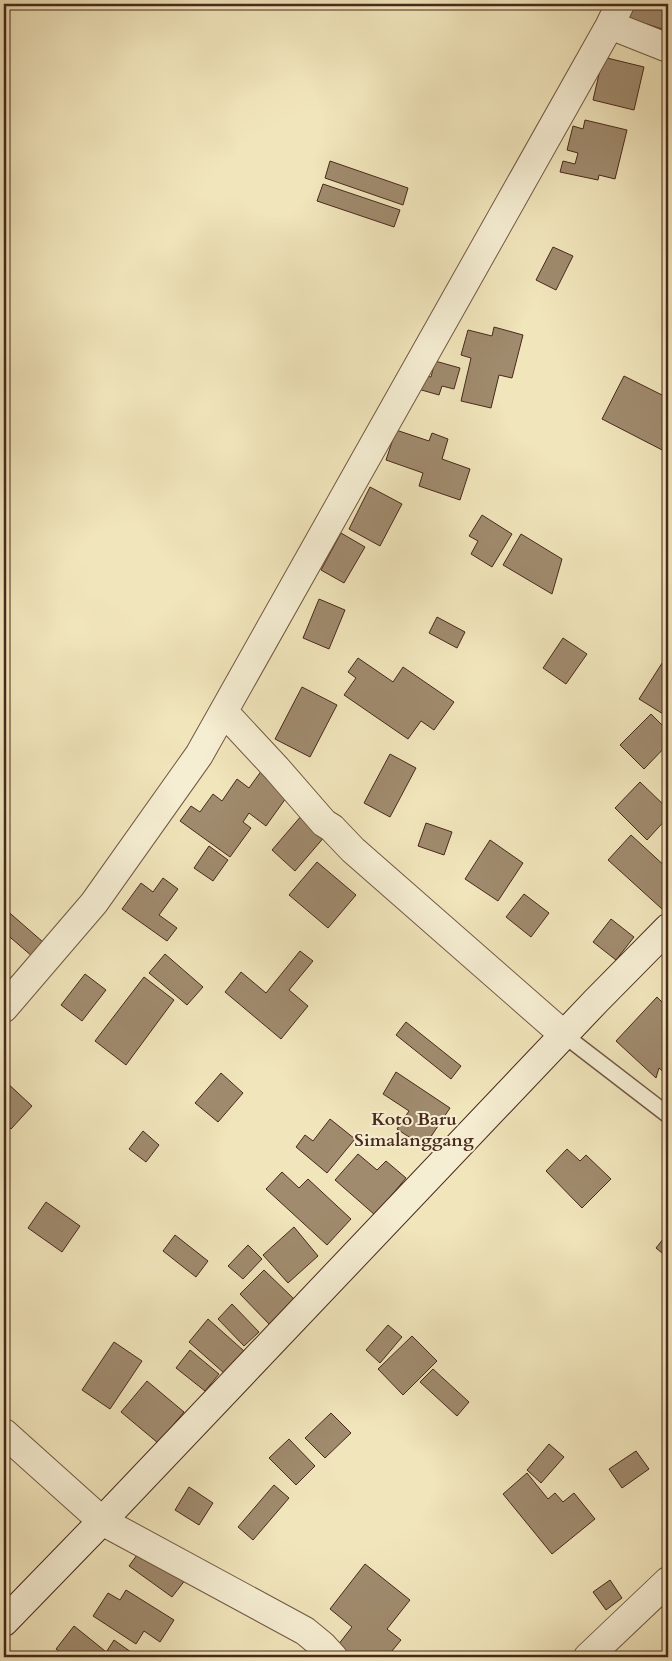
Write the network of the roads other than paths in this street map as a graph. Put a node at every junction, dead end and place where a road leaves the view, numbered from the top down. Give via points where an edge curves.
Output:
1 (615, 14) edge
2 (668, 48) edge
3 (224, 712) junction
4 (668, 928) edge
5 (4, 1008) edge
6 (564, 1035) junction
7 (668, 1115) edge
8 (4, 1433) edge
9 (102, 1521) junction
10 (668, 1581) edge
11 (4, 1622) edge
12 (333, 1657) edge
13 (588, 1657) edge

1 - 2 street
1 - 3 street
3 - 5 street via 200,755 94,903
3 - 6 street via 324,823
4 - 6 street
6 - 7 lane
6 - 9 street
8 - 9 street
9 - 11 street
9 - 12 street via 305,1631
10 - 13 street

